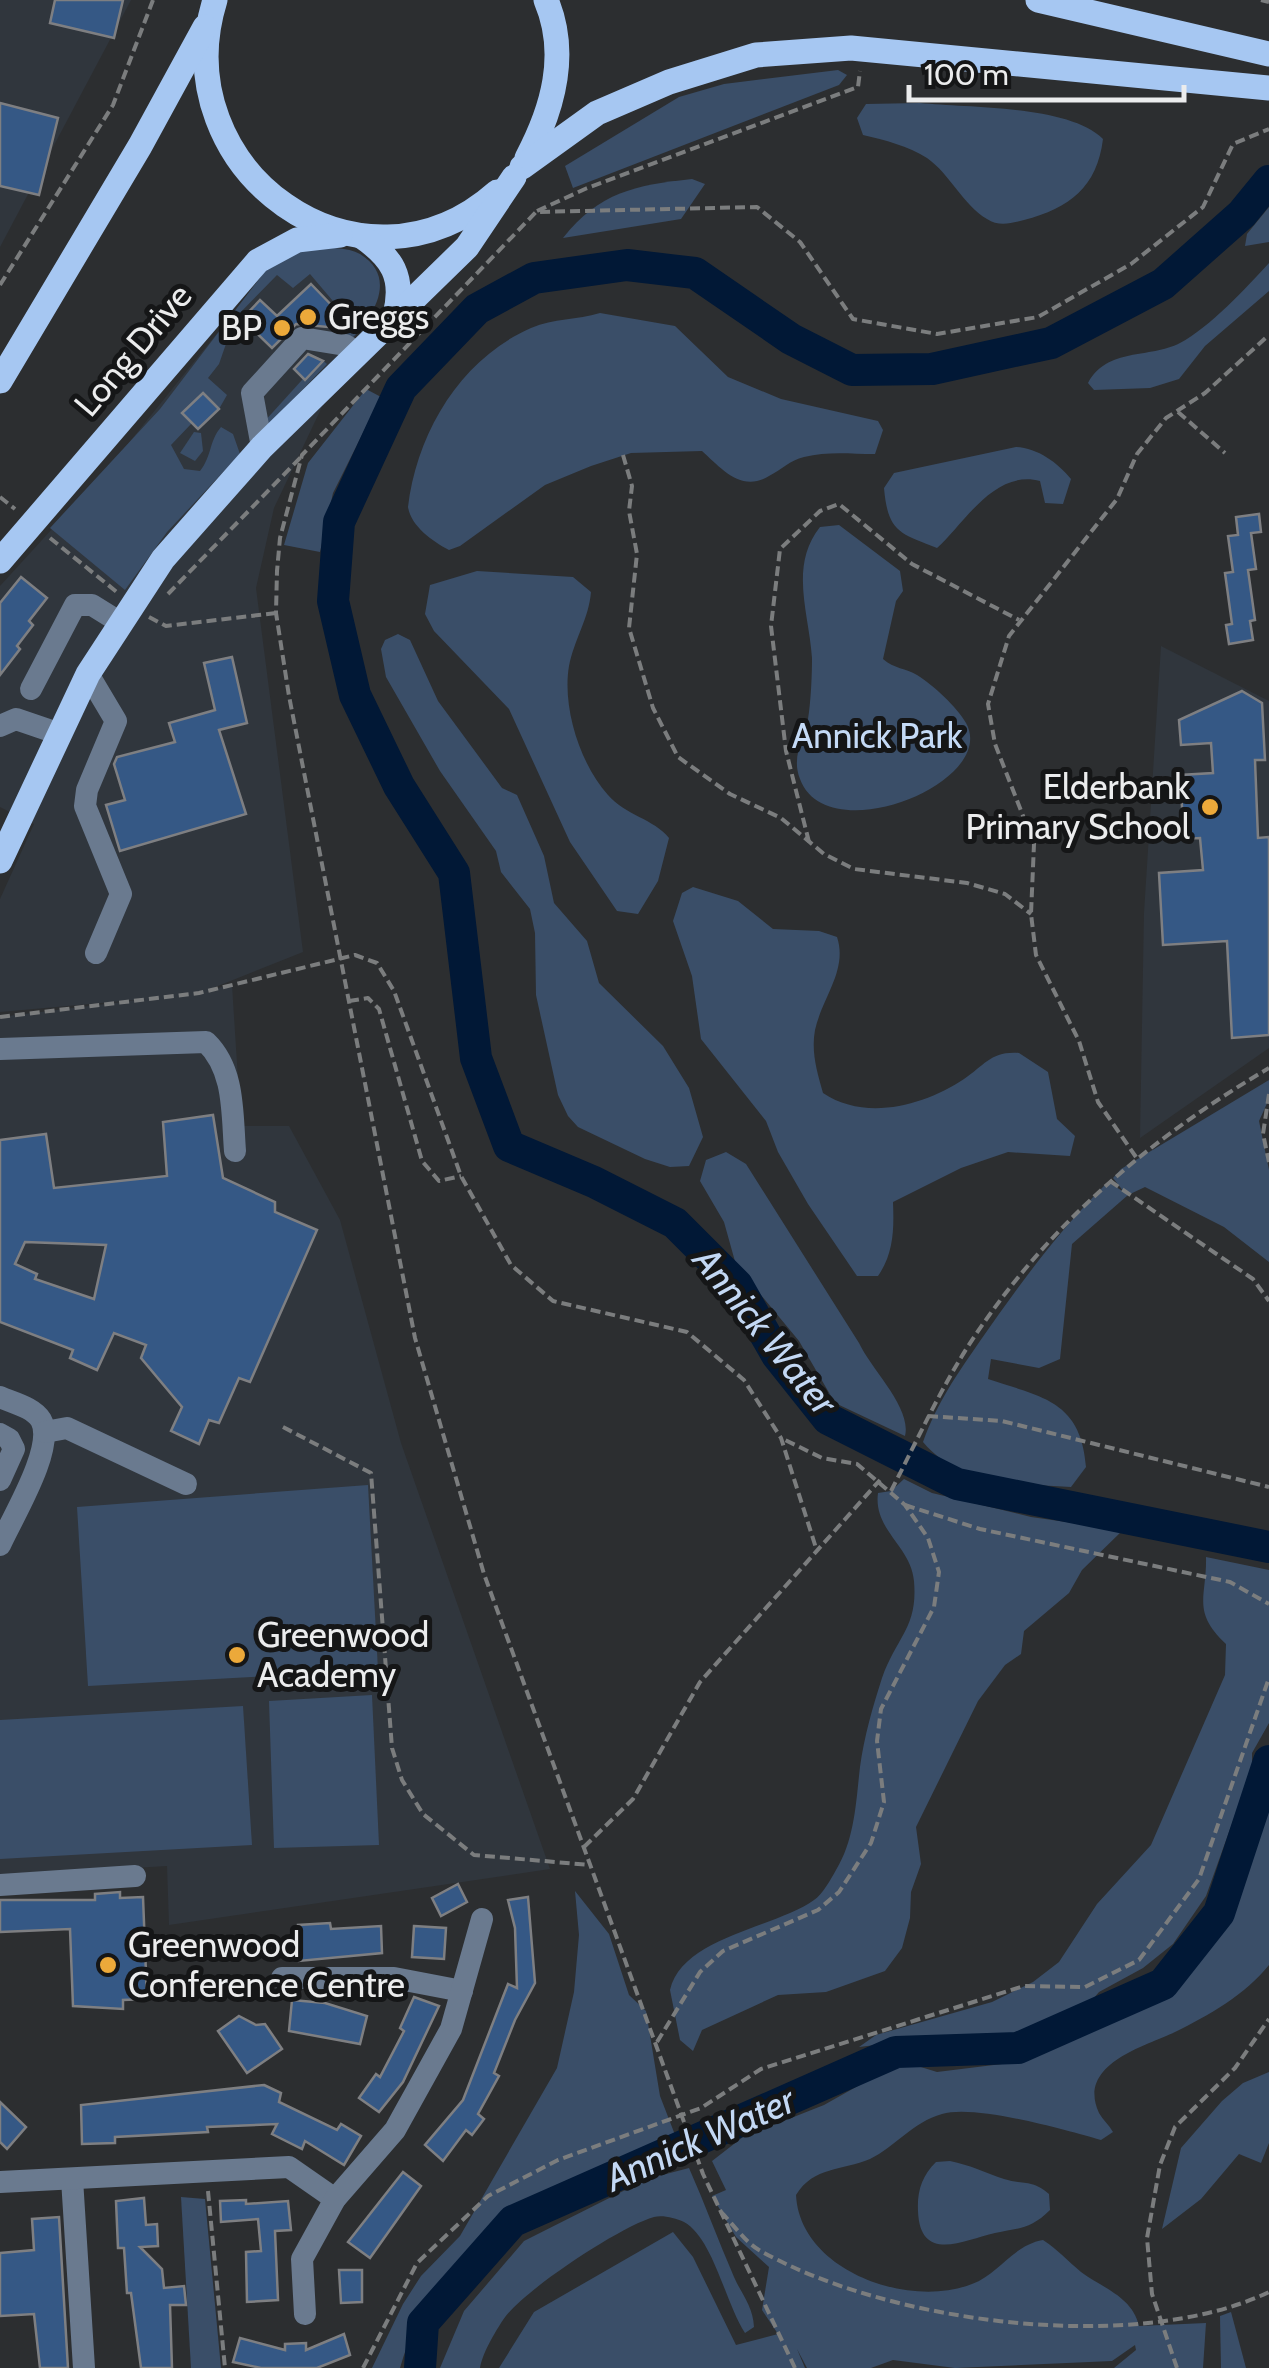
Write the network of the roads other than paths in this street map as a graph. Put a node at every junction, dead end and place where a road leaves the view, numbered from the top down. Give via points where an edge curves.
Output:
1 (546, 0) edge
2 (1038, 0) edge
3 (212, 10) edge
4 (1269, 54) edge
5 (1269, 88) edge
6 (518, 172) junction
7 (356, 235) junction
8 (395, 315) junction
9 (357, 352) junction
10 (0, 381) edge
11 (262, 448) junction
12 (0, 561) edge
13 (121, 623) junction
14 (88, 674) junction
15 (31, 689) dead end
16 (5, 719) edge
17 (60, 734) junction
18 (8, 827) edge
19 (0, 861) edge
20 (96, 953) dead end
21 (0, 1049) edge
22 (235, 1151) dead end
23 (3, 1407) edge
24 (45, 1432) junction
25 (0, 1434) edge
26 (0, 1480) edge
27 (186, 1484) dead end
28 (0, 1545) edge
29 (134, 1876) dead end
30 (0, 1885) edge
31 (482, 1919) dead end
32 (282, 1978) dead end
33 (462, 1991) junction
34 (72, 2179) junction
35 (0, 2182) edge
36 (335, 2200) junction
37 (305, 2314) dead end
38 (84, 2368) edge

1 - 6 main road via 558,68 548,120
2 - 4 main road
3 - 7 main road via 205,77 220,132 251,180 296,215
3 - 10 main road
5 - 6 main road via 851,48 756,55 598,113
6 - 7 main road, Long Drive via 482,205 444,225 404,235
6 - 8 main road via 467,247
7 - 8 main road via 394,266
7 - 12 main road, Long Drive via 297,240 258,261 20,527
8 - 9 main road
9 - 11 main road
9 - 11 street via 302,338 252,393
11 - 13 main road via 162,559
13 - 14 main road
13 - 15 street via 92,605 74,605
14 - 17 main road
14 - 20 street via 116,721 85,806 121,894
16 - 17 street
17 - 18 main road
18 - 19 main road
21 - 22 street via 206,1042 219,1055 230,1089
23 - 24 street via 33,1412
24 - 27 street via 67,1428
24 - 28 street via 43,1453
25 - 26 street via 14,1450
29 - 30 street
31 - 33 street
32 - 33 street via 394,1978
33 - 36 street via 451,2029 395,2130
34 - 35 street
34 - 36 street via 288,2167
34 - 38 street
36 - 37 street via 302,2259

